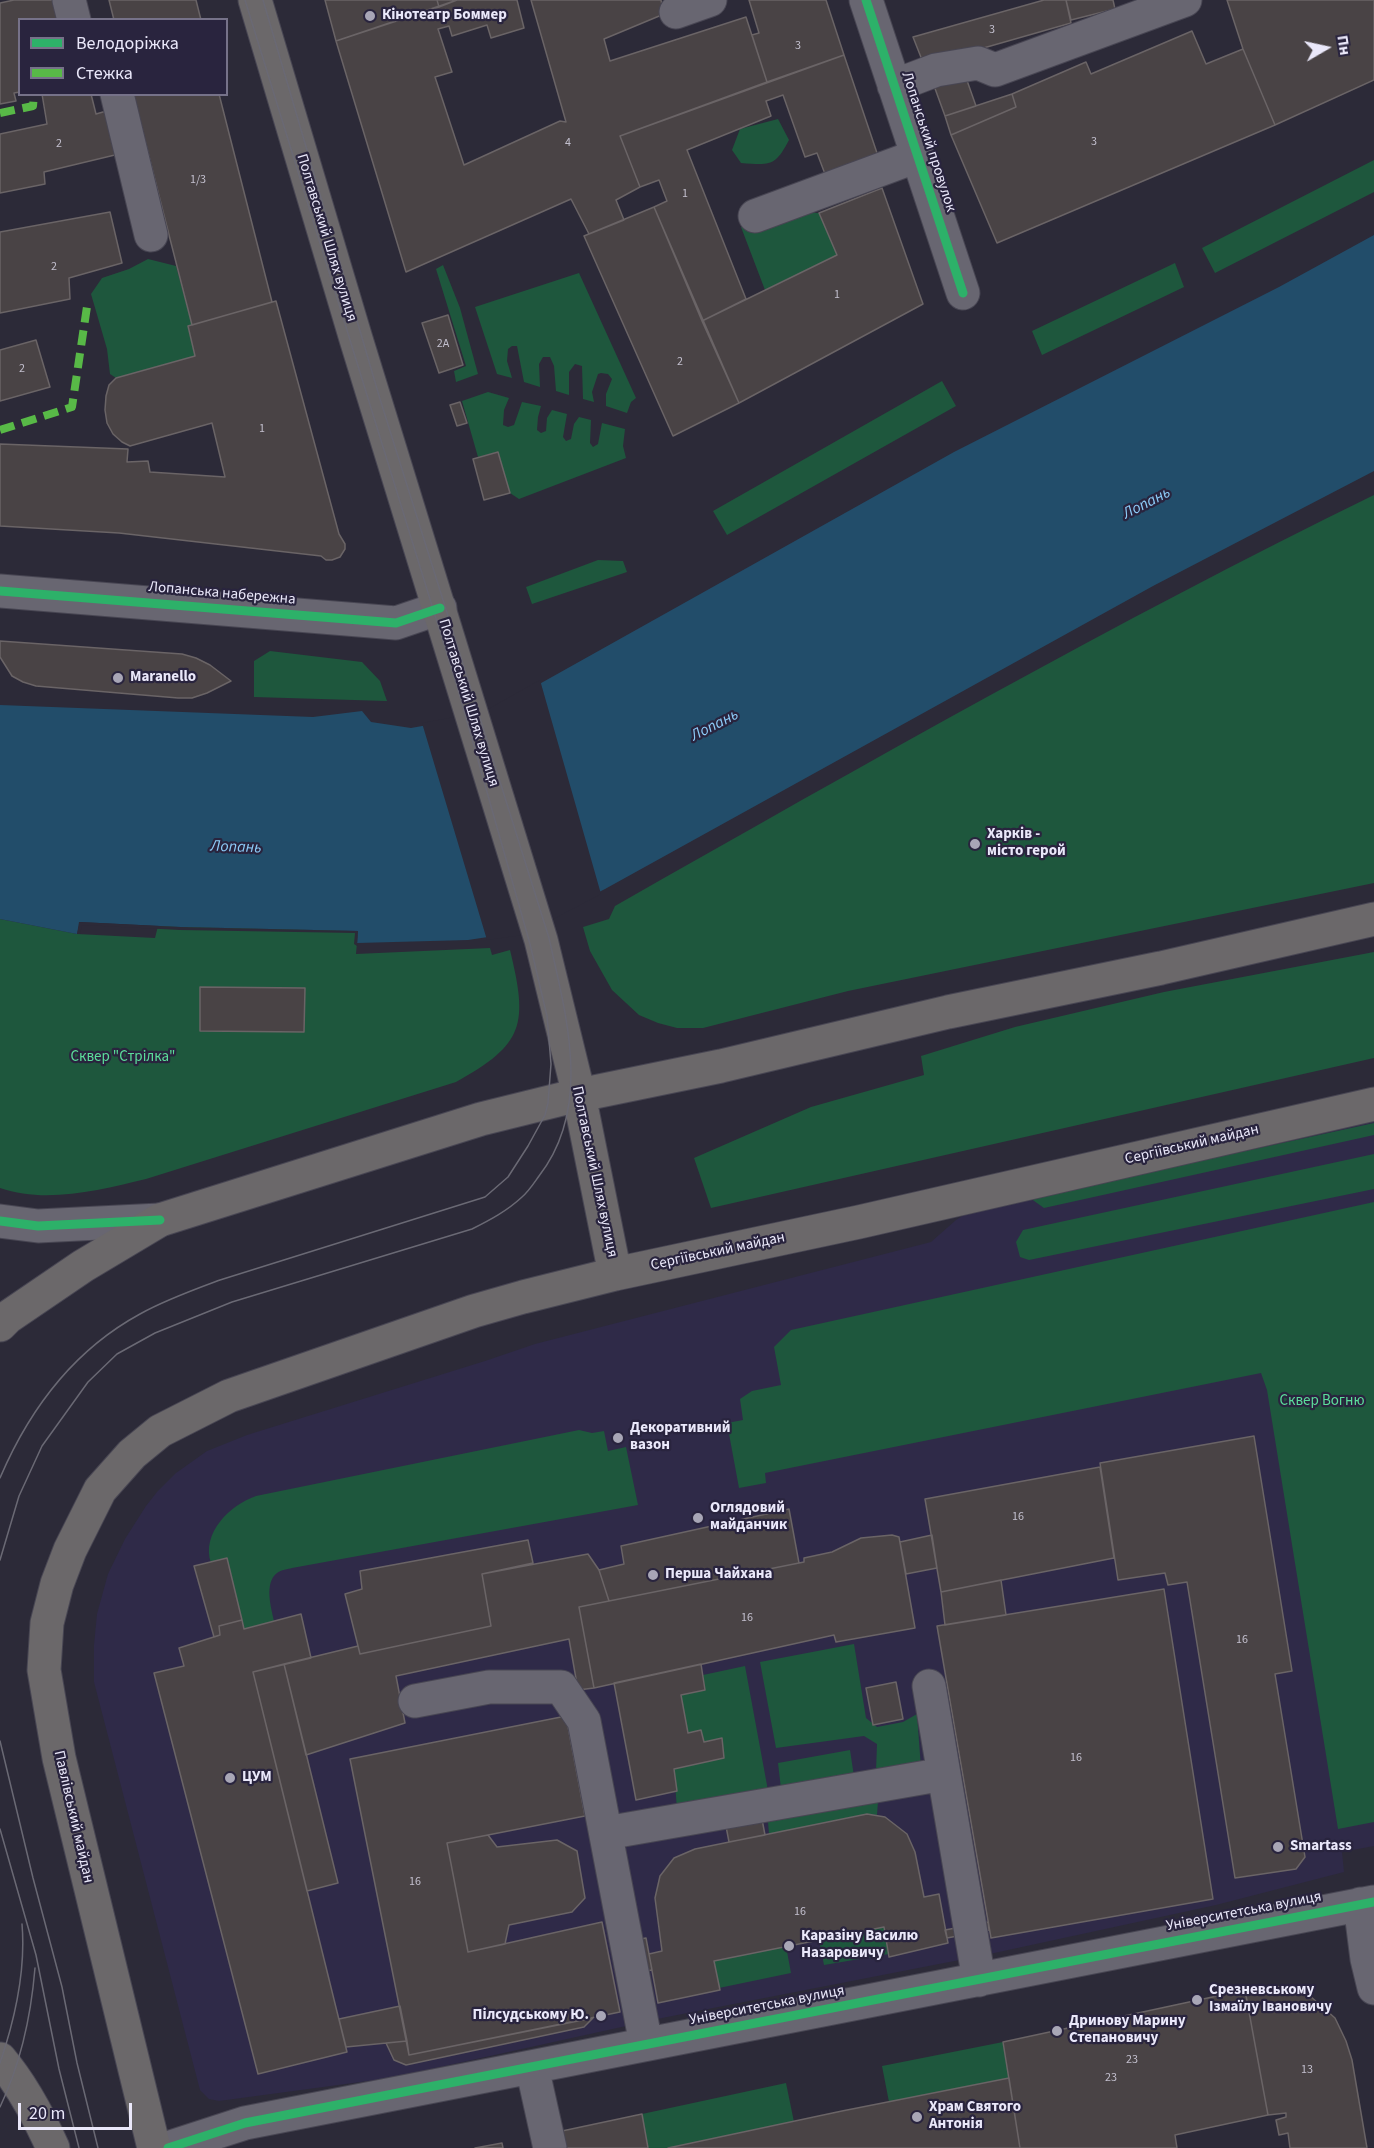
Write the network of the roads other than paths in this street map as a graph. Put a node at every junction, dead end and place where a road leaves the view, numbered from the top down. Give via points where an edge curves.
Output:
1 (69, 0) edge
2 (255, 0) edge
3 (710, 0) edge
4 (866, 0) edge
5 (1185, 0) edge
6 (676, 12) dead end
7 (74, 18) edge
8 (894, 86) junction
9 (117, 96) edge
10 (917, 156) junction
11 (755, 216) dead end
12 (151, 235) dead end
13 (963, 293) dead end
14 (0, 591) edge
15 (440, 609) junction
16 (1374, 919) edge
17 (579, 1095) junction
18 (1374, 1104) edge
19 (160, 1220) junction
20 (0, 1221) edge
21 (615, 1274) junction
22 (0, 1325) edge
23 (100, 1490) joint
24 (929, 1686) dead end
25 (415, 1701) dead end
26 (944, 1774) junction
27 (606, 1833) junction
28 (1367, 1903) edge
29 (979, 1980) junction
30 (1374, 1988) edge
31 (646, 2044) junction
32 (0, 2059) edge
33 (532, 2067) junction
34 (53, 2148) edge
35 (154, 2148) edge
36 (168, 2148) edge
37 (550, 2148) edge

1 - 7 street
2 - 15 main road, Полтавський Шлях вулиця
3 - 6 street
4 - 8 street, Лопанський провулок
5 - 8 street via 995,70 978,63 936,70
8 - 10 street, Лопанський провулок
9 - 12 street
10 - 11 street
10 - 13 street, Лопанський провулок
14 - 15 street, Лопанська набережна via 396,623
15 - 17 main road, Полтавський Шлях вулиця via 541,940
16 - 17 main road
17 - 19 main road via 481,1119
17 - 21 main road, Полтавський Шлях вулиця
18 - 21 main road, Сергіївський майдан
19 - 20 street via 38,1226
19 - 22 main road via 83,1266
21 - 23 main road, Сергіївський майдан via 474,1311 229,1396 160,1431 132,1454
23 - 35 main road, Павлівський майдан via 57,1584 47,1623 44,1670 58,1758
24 - 26 street
25 - 27 street via 489,1687 561,1687 584,1721
26 - 27 street
26 - 29 street
27 - 31 street
28 - 29 street, Університетська вулиця
28 - 30 street via 1367,1959
29 - 31 street, Університетська вулиця
31 - 33 street, Університетська вулиця
32 - 34 main road via 14,2075
33 - 36 street, Університетська вулиця via 245,2123
33 - 37 street

